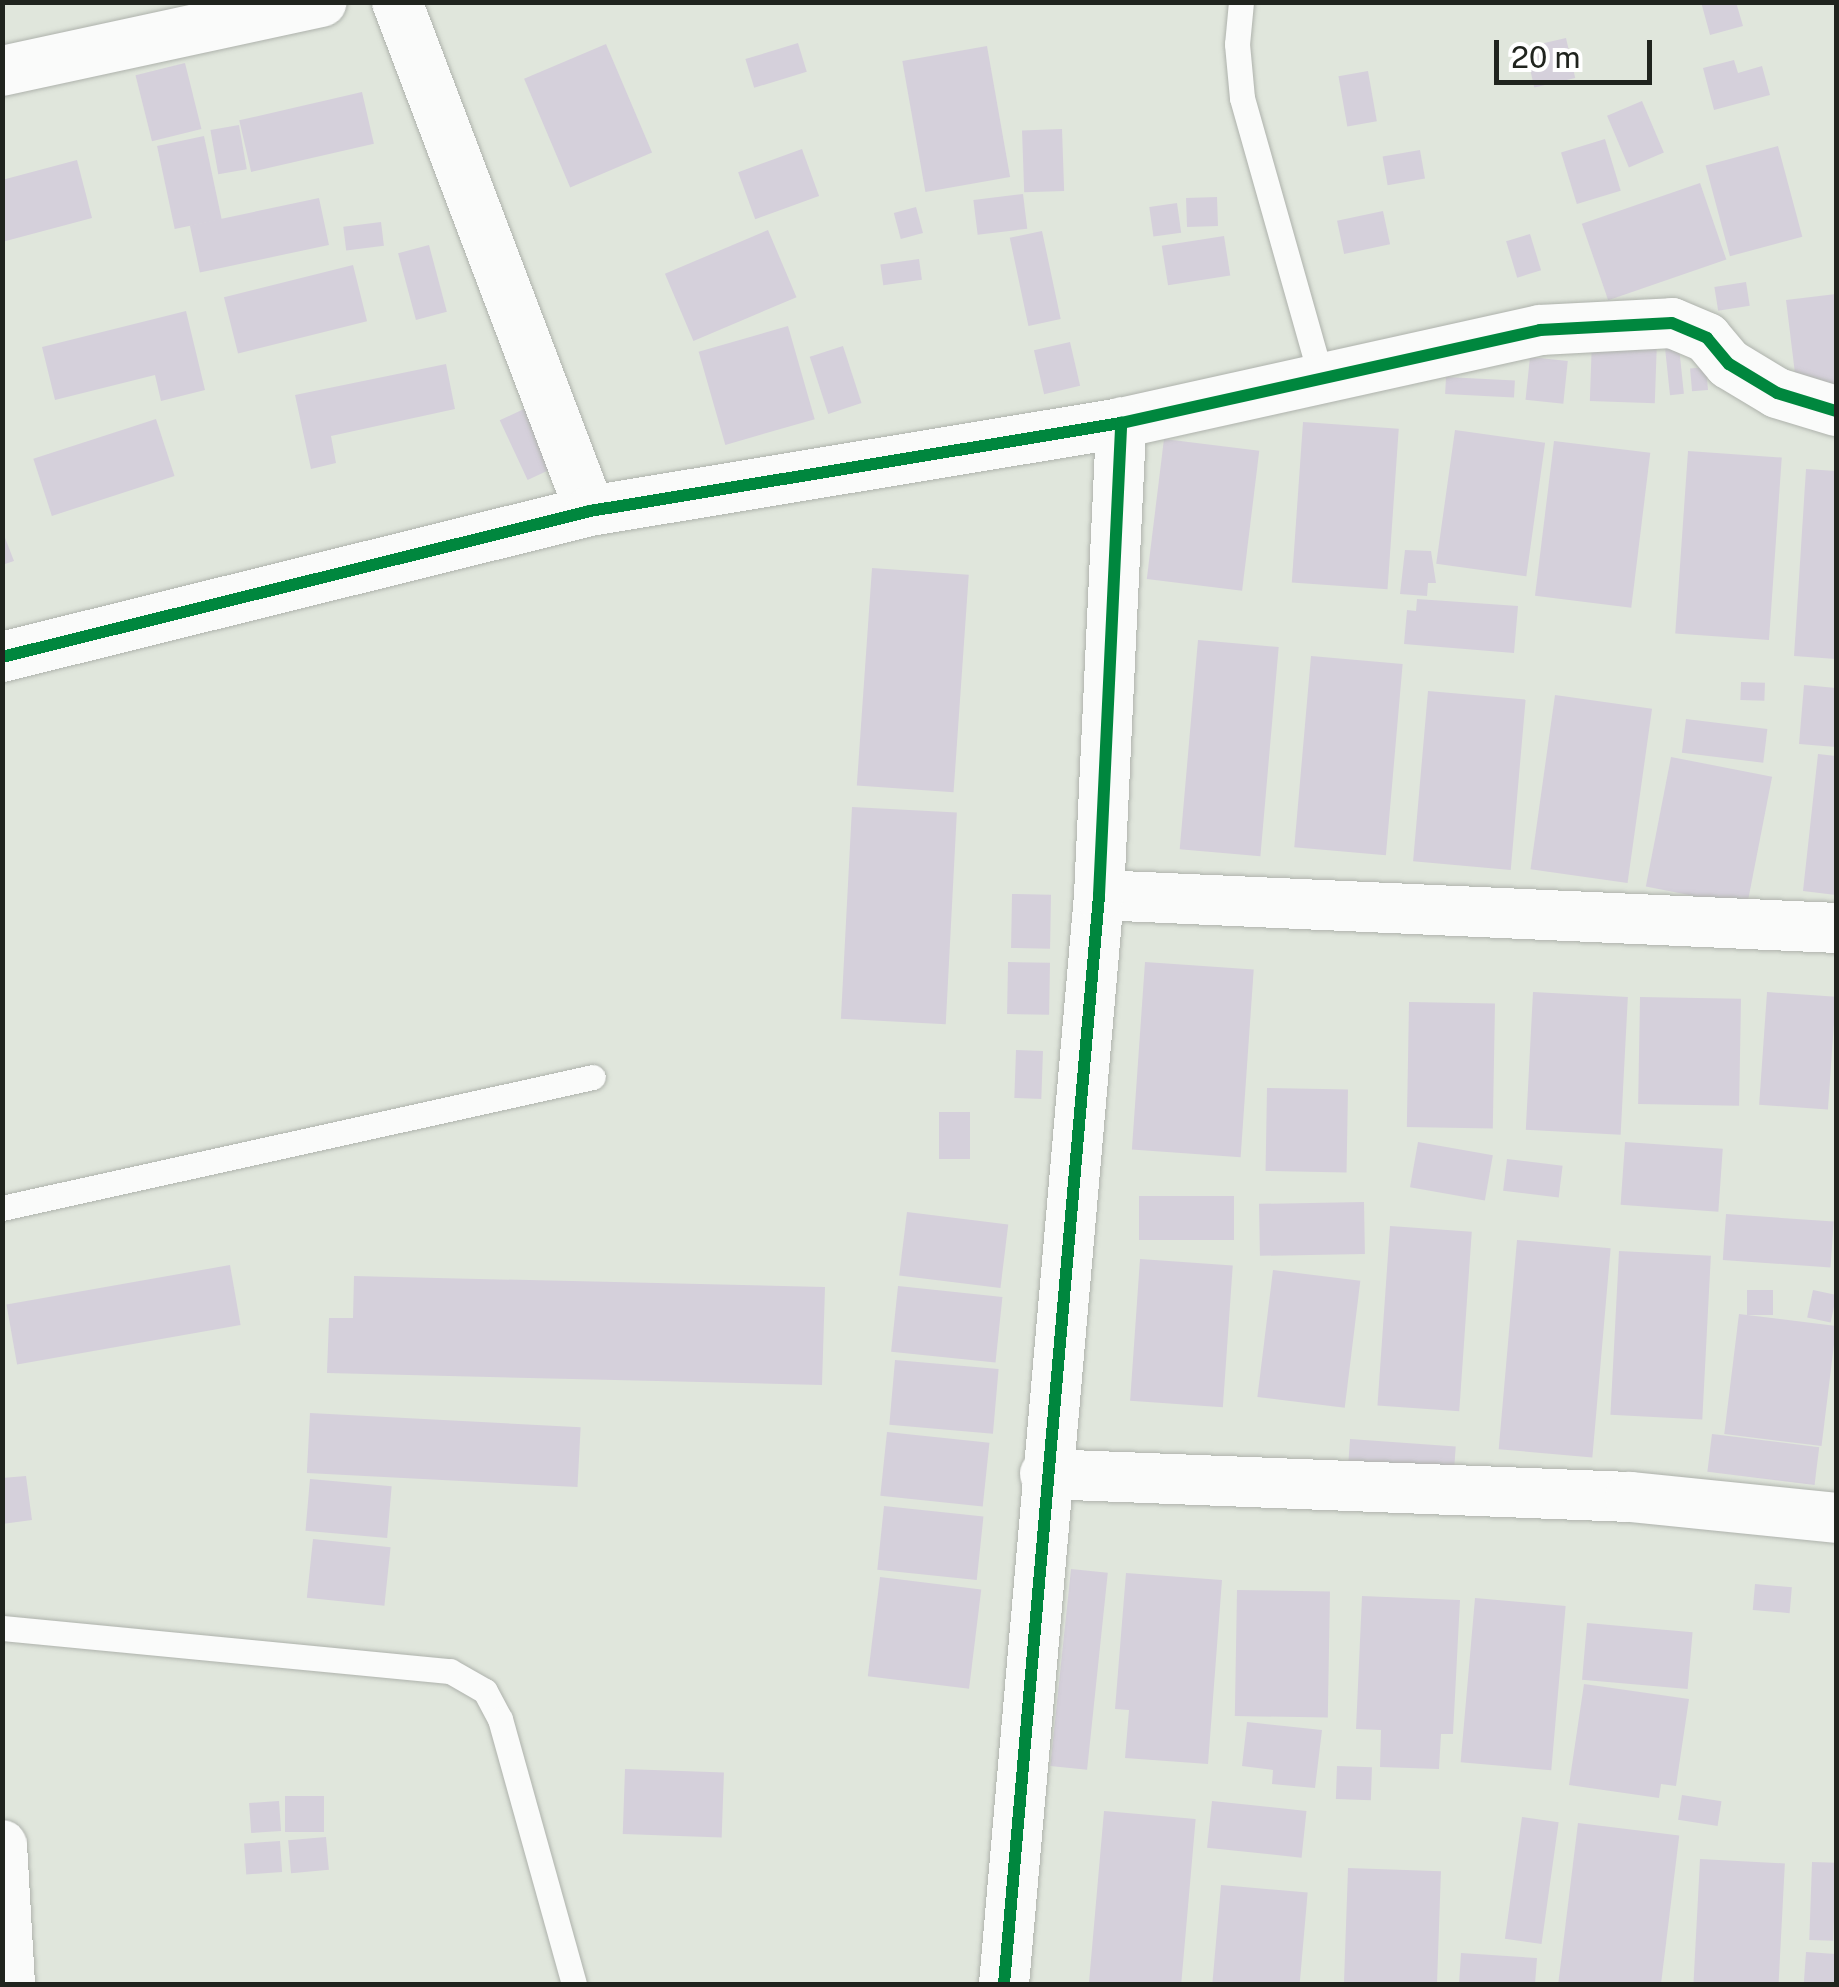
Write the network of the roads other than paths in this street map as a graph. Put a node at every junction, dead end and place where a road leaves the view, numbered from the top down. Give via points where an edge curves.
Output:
1 (322, 2) edge
2 (397, 2) edge
3 (1241, 2) edge
4 (2, 71) edge
5 (1320, 378) junction
6 (1836, 410) edge
7 (1121, 423) junction
8 (590, 511) junction
9 (2, 657) edge
10 (1099, 895) junction
11 (1836, 928) edge
12 (593, 1076) dead end
13 (2, 1208) edge
14 (1045, 1474) junction
15 (1836, 1518) edge
16 (2, 1628) edge
17 (2, 1845) edge
18 (10, 1984) edge
19 (574, 1984) edge
20 (1004, 1984) edge

1 - 4 street
2 - 8 street
3 - 5 lane via 1236,44 1242,98
5 - 6 street via 1540,330 1672,323 1707,338 1729,364 1777,393
5 - 7 street
7 - 8 street
7 - 10 street
8 - 9 street
10 - 11 street
10 - 14 street
12 - 13 lane
14 - 15 street via 1630,1497
14 - 20 street
16 - 19 lane via 450,1671 484,1691 500,1719
17 - 18 street

